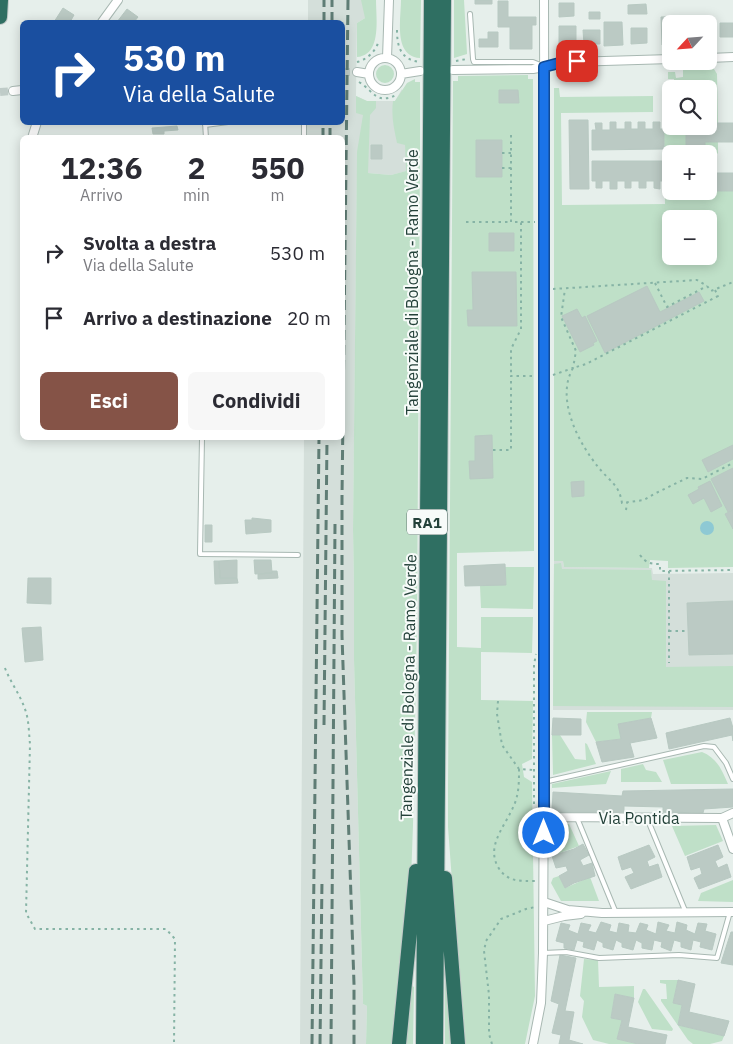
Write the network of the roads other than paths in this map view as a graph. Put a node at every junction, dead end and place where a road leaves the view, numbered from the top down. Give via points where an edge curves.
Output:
1 (1, 0) edge
2 (118, 0) edge
3 (389, 0) edge
4 (431, 0) edge
5 (444, 0) edge
6 (544, 0) edge
7 (470, 14) dead end
8 (0, 17) edge
9 (103, 20) edge
10 (733, 57) edge
11 (387, 58) junction
12 (662, 58) edge
13 (718, 58) edge
14 (544, 67) junction
15 (454, 70) dead end
16 (420, 71) dead end
17 (357, 72) tunnel mouth
18 (369, 74) junction
19 (401, 74) junction
20 (20, 90) edge
21 (13, 91) tunnel mouth
22 (202, 440) edge
23 (298, 555) dead end
24 (425, 750) junction
25 (438, 769) junction
26 (733, 779) edge
27 (544, 782) junction
28 (733, 813) edge
29 (544, 817) junction
30 (577, 817) junction
31 (647, 818) junction
32 (722, 818) junction
33 (733, 849) edge
34 (544, 904) junction
35 (731, 912) edge
36 (602, 913) junction
37 (616, 913) junction
38 (686, 913) junction
39 (544, 921) junction
40 (543, 953) junction
41 (400, 1044) edge
42 (423, 1044) edge
43 (436, 1044) edge
44 (458, 1044) edge
45 (533, 1044) edge

1 - 8 highway
2 - 9 street
3 - 11 street
4 - 24 highway, Tangenziale di Bologna - Ramo Verde / RA1
5 - 25 highway, Tangenziale di Bologna - Ramo Verde / RA1
6 - 14 street
7 - 14 lane via 474,62 536,62
10 - 13 street
11 - 18 street via 376,60
11 - 19 street via 398,65
12 - 14 street via 570,62
14 - 15 street
14 - 27 street
16 - 19 street
17 - 18 street
18 - 19 street via 371,84 385,91 398,84
20 - 21 street
22 - 23 lane via 200,554
24 - 41 highway
24 - 42 highway, Tangenziale di Bologna - Ramo Verde / RA1
25 - 43 highway, Tangenziale di Bologna - Ramo Verde / RA1
25 - 44 highway
26 - 27 lane via 714,748 704,746
27 - 29 street
28 - 32 street, Via Pontida
29 - 30 street, Via Pontida
29 - 34 street
30 - 31 street, Via Pontida
30 - 37 lane
31 - 32 street, Via Pontida
31 - 38 lane
32 - 33 street
34 - 36 street
34 - 39 street
35 - 38 street
35 - 40 lane via 717,958 679,955 599,958 566,952
36 - 37 street
36 - 39 street
37 - 38 street
39 - 40 street
40 - 45 street via 541,1003

